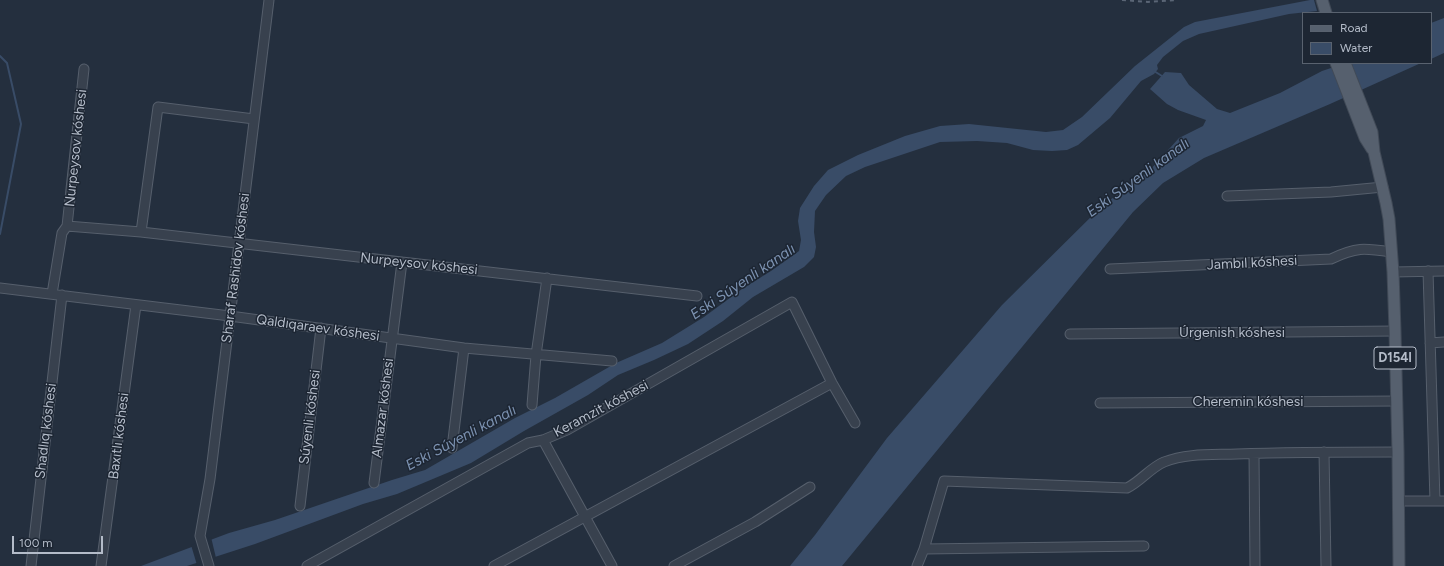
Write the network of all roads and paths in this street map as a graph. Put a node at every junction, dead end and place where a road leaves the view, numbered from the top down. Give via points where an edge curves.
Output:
1 (269, 0) edge
2 (1322, 0) edge
3 (1326, 12) edge
4 (1336, 64) edge
5 (1345, 64) edge
6 (84, 70) dead end
7 (254, 119) junction
8 (1374, 152) junction
9 (1383, 187) junction
10 (1227, 196) dead end
11 (67, 226) junction
12 (141, 232) junction
13 (239, 243) junction
14 (1391, 252) junction
15 (402, 262) junction
16 (1110, 269) dead end
17 (1428, 271) junction
18 (1444, 271) edge
19 (1392, 272) junction
20 (547, 278) junction
21 (0, 288) edge
22 (52, 294) junction
23 (62, 295) junction
24 (697, 296) dead end
25 (136, 305) junction
26 (230, 316) junction
27 (321, 328) junction
28 (1395, 331) junction
29 (1070, 334) dead end
30 (391, 338) junction
31 (1444, 342) edge
32 (1430, 343) junction
33 (464, 348) junction
34 (536, 355) junction
35 (612, 361) dead end
36 (832, 383) junction
37 (1396, 401) junction
38 (1100, 404) dead end
39 (532, 405) dead end
40 (855, 423) dead end
41 (543, 440) junction
42 (452, 448) dead end
43 (1324, 452) junction
44 (1398, 452) junction
45 (1254, 454) junction
46 (374, 483) dead end
47 (810, 488) dead end
48 (1398, 501) junction
49 (1439, 501) edge
50 (300, 506) dead end
51 (584, 517) junction
52 (1144, 546) dead end
53 (924, 549) junction
54 (31, 566) edge
55 (102, 566) edge
56 (208, 566) edge
57 (307, 566) edge
58 (494, 566) edge
59 (612, 566) edge
60 (674, 566) edge
61 (917, 566) edge
62 (1255, 566) edge
63 (1326, 566) edge
64 (1399, 566) edge

1 - 7 street, Sharaf Rashidov kóshesi
2 - 3 main road
4 - 8 main road, D154l via 1365,138
5 - 8 main road, D154l via 1372,132
6 - 11 street, Nurpeysov kóshesi
7 - 12 street via 158,107
7 - 13 street, Sharaf Rashidov kóshesi
8 - 9 main road, D154l
9 - 10 street
9 - 14 main road, D154l
11 - 12 street, Nurpeysov kóshesi
11 - 22 street, Nurpeysov kóshesi via 62,232
12 - 13 street, Nurpeysov kóshesi
13 - 15 street, Nurpeysov kóshesi
13 - 26 street, Sharaf Rashidov kóshesi
14 - 16 street, Jambıl kóshesi via 1366,248 1346,251 1331,259
14 - 19 main road, D154l
15 - 20 street, Nurpeysov kóshesi
15 - 30 street, Almazar kóshesi
17 - 18 street
17 - 19 street
17 - 32 street
19 - 28 main road, D154l
20 - 24 street, Nurpeysov kóshesi
20 - 34 street
21 - 22 street, Qaldıqaraev kóshesi
22 - 23 street, Qaldıqaraev kóshesi
23 - 25 street, Qaldıqaraev kóshesi
23 - 54 street, Shadlıq kóshesi
25 - 26 street, Qaldıqaraev kóshesi
25 - 55 street, Baxıtlı kóshesi
26 - 27 street, Qaldıqaraev kóshesi
26 - 56 street, Sharaf Rashidov kóshesi via 210,479 200,536
27 - 30 street, Qaldıqaraev kóshesi
27 - 50 street, Súyenli kóshesi
28 - 29 street, Úrgenish kóshesi
28 - 37 main road, D154l
30 - 33 street, Qaldıqaraev kóshesi
30 - 46 street, Almazar kóshesi
31 - 32 street
32 - 49 street
33 - 34 street, Qaldıqaraev kóshesi
33 - 42 street
34 - 35 street, Qaldıqaraev kóshesi
34 - 39 street
36 - 40 street, Keramzit kóshesi
36 - 41 street, Keramzit kóshesi via 792,302 567,430
36 - 51 street
37 - 38 street, Cheremin kóshesi
37 - 44 main road, D154l
41 - 51 street
41 - 57 street, Keramzit kóshesi via 528,443
43 - 44 street
43 - 45 street
43 - 63 street
44 - 48 main road, D154l
45 - 53 street via 1188,456 1164,462 1127,488 944,481
45 - 62 street
47 - 60 street via 755,522
48 - 49 street
48 - 64 main road, D154l
51 - 58 street
51 - 59 street
52 - 53 street
53 - 61 street

